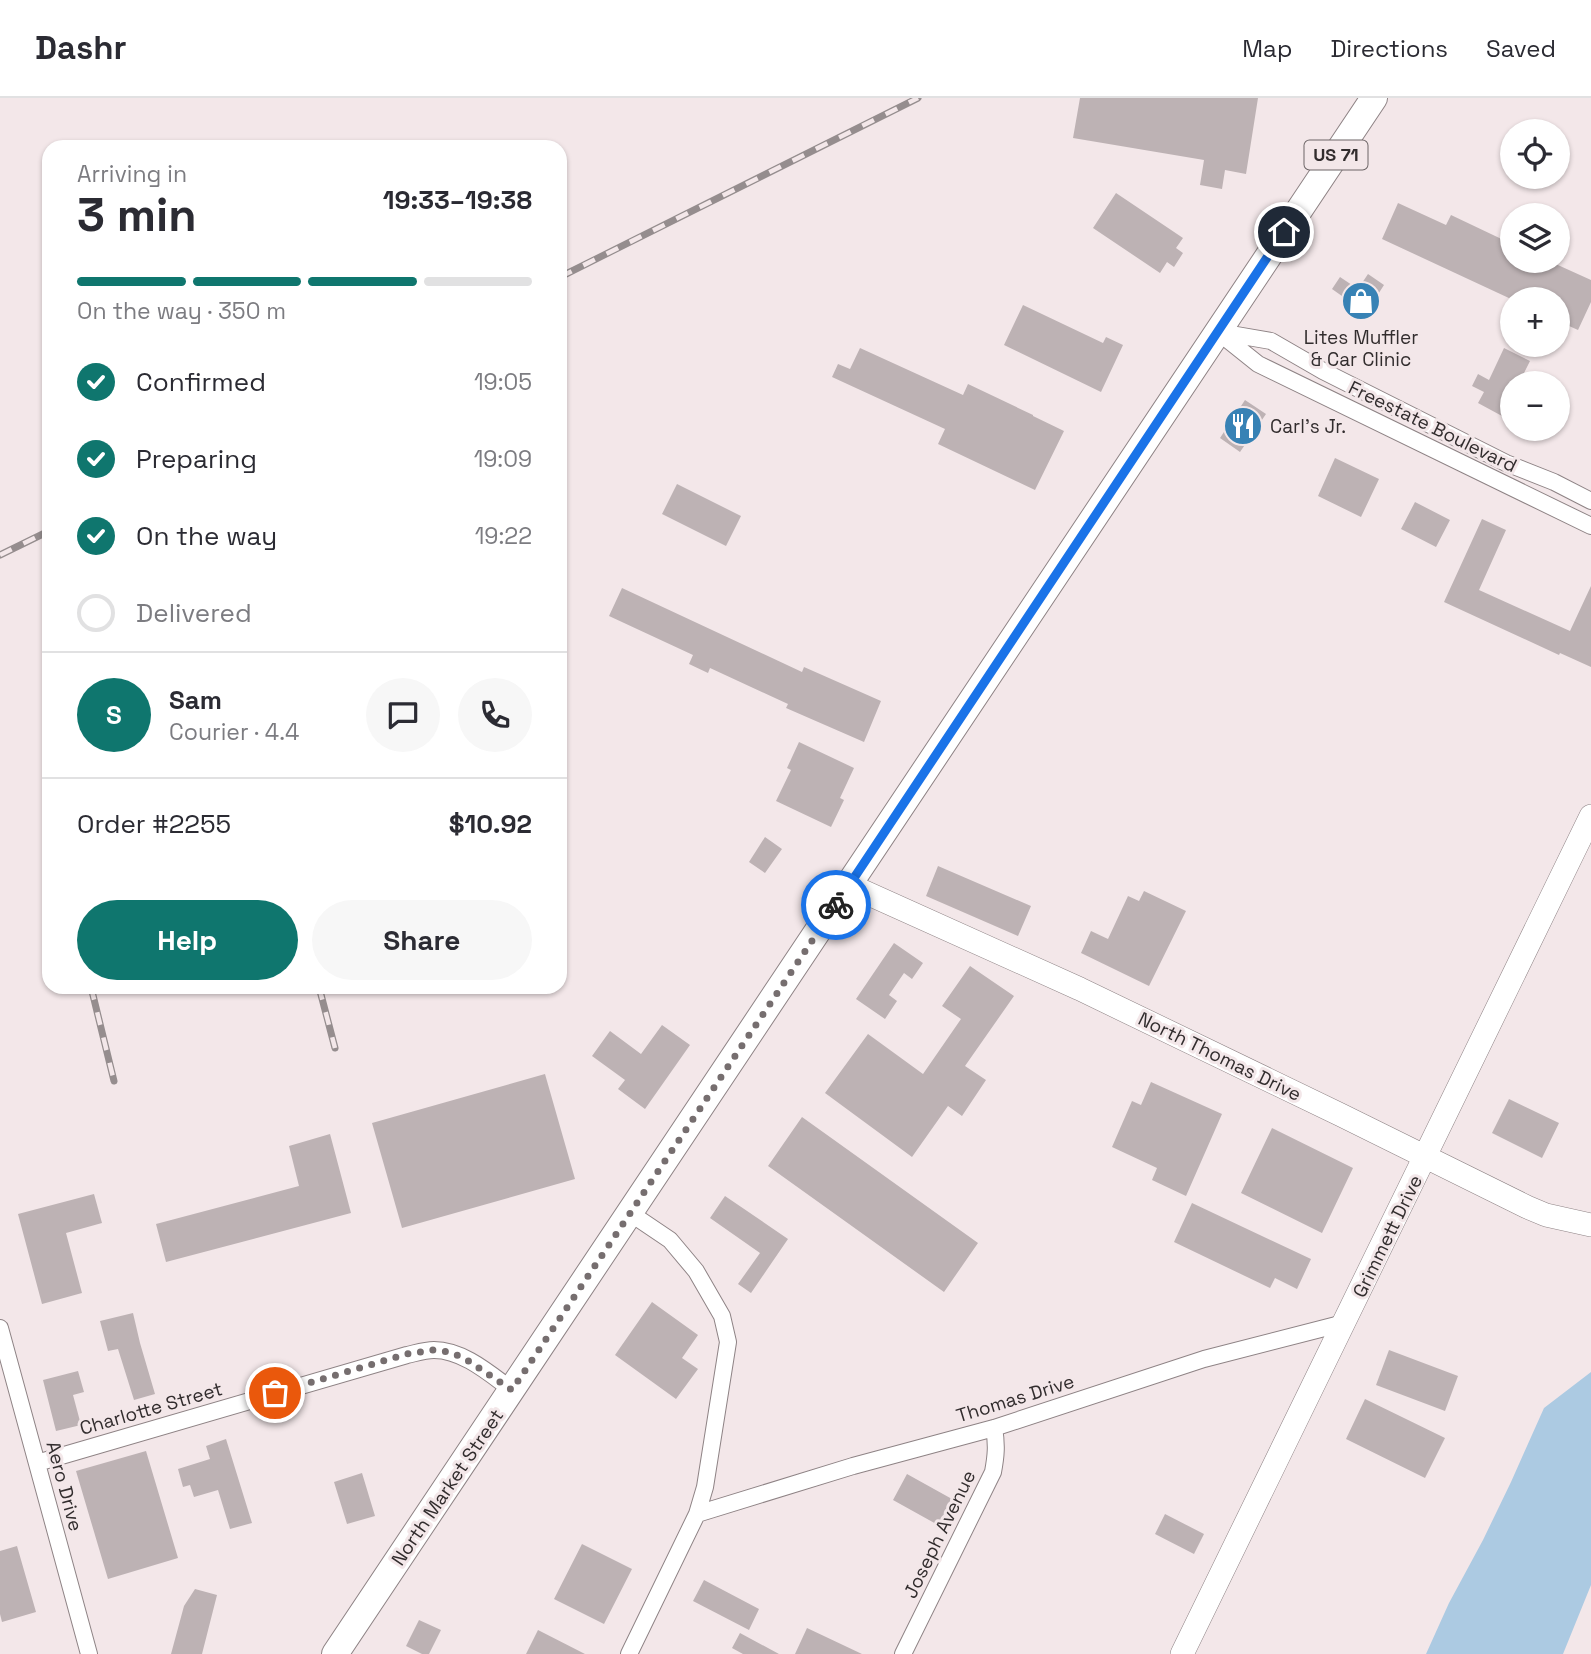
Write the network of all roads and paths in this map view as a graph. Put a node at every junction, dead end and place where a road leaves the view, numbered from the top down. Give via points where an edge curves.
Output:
1 (1374, 98) edge
2 (1218, 331) junction
3 (1591, 500) edge
4 (1591, 526) edge
5 (1591, 816) edge
6 (849, 885) junction
7 (1426, 1157) junction
8 (630, 1213) junction
9 (1591, 1225) edge
10 (1344, 1323) junction
11 (0, 1328) edge
12 (512, 1390) junction
13 (993, 1428) junction
14 (37, 1463) junction
15 (697, 1514) junction
16 (89, 1654) edge
17 (335, 1654) edge
18 (629, 1654) edge
19 (903, 1654) edge
20 (1182, 1654) edge

1 - 2 main road, North Market Street / US 71
2 - 3 street, Freestate Boulevard via 1271,341 1506,463
2 - 4 street, Freestate Boulevard via 1258,364
2 - 6 main road, North Market Street / US 71
5 - 7 main road, Grimmett Drive
6 - 7 main road, North Thomas Drive via 1080,989
6 - 8 main road, North Market Street / US 71
7 - 9 main road, North Thomas Drive via 1527,1207
7 - 10 main road, Grimmett Drive
8 - 12 main road, North Market Street / US 71
8 - 15 street via 684,1255 708,1289 727,1331 722,1384
10 - 13 street, Thomas Drive via 1205,1359
10 - 20 main road, Grimmett Drive
11 - 14 street, Aero Drive
12 - 14 street, Charlotte Street via 464,1358 433,1350
12 - 17 main road, North Market Street / US 71
13 - 15 street, Thomas Drive
13 - 19 street, Joseph Avenue via 997,1454 993,1472
14 - 16 street, Aero Drive
15 - 18 street

